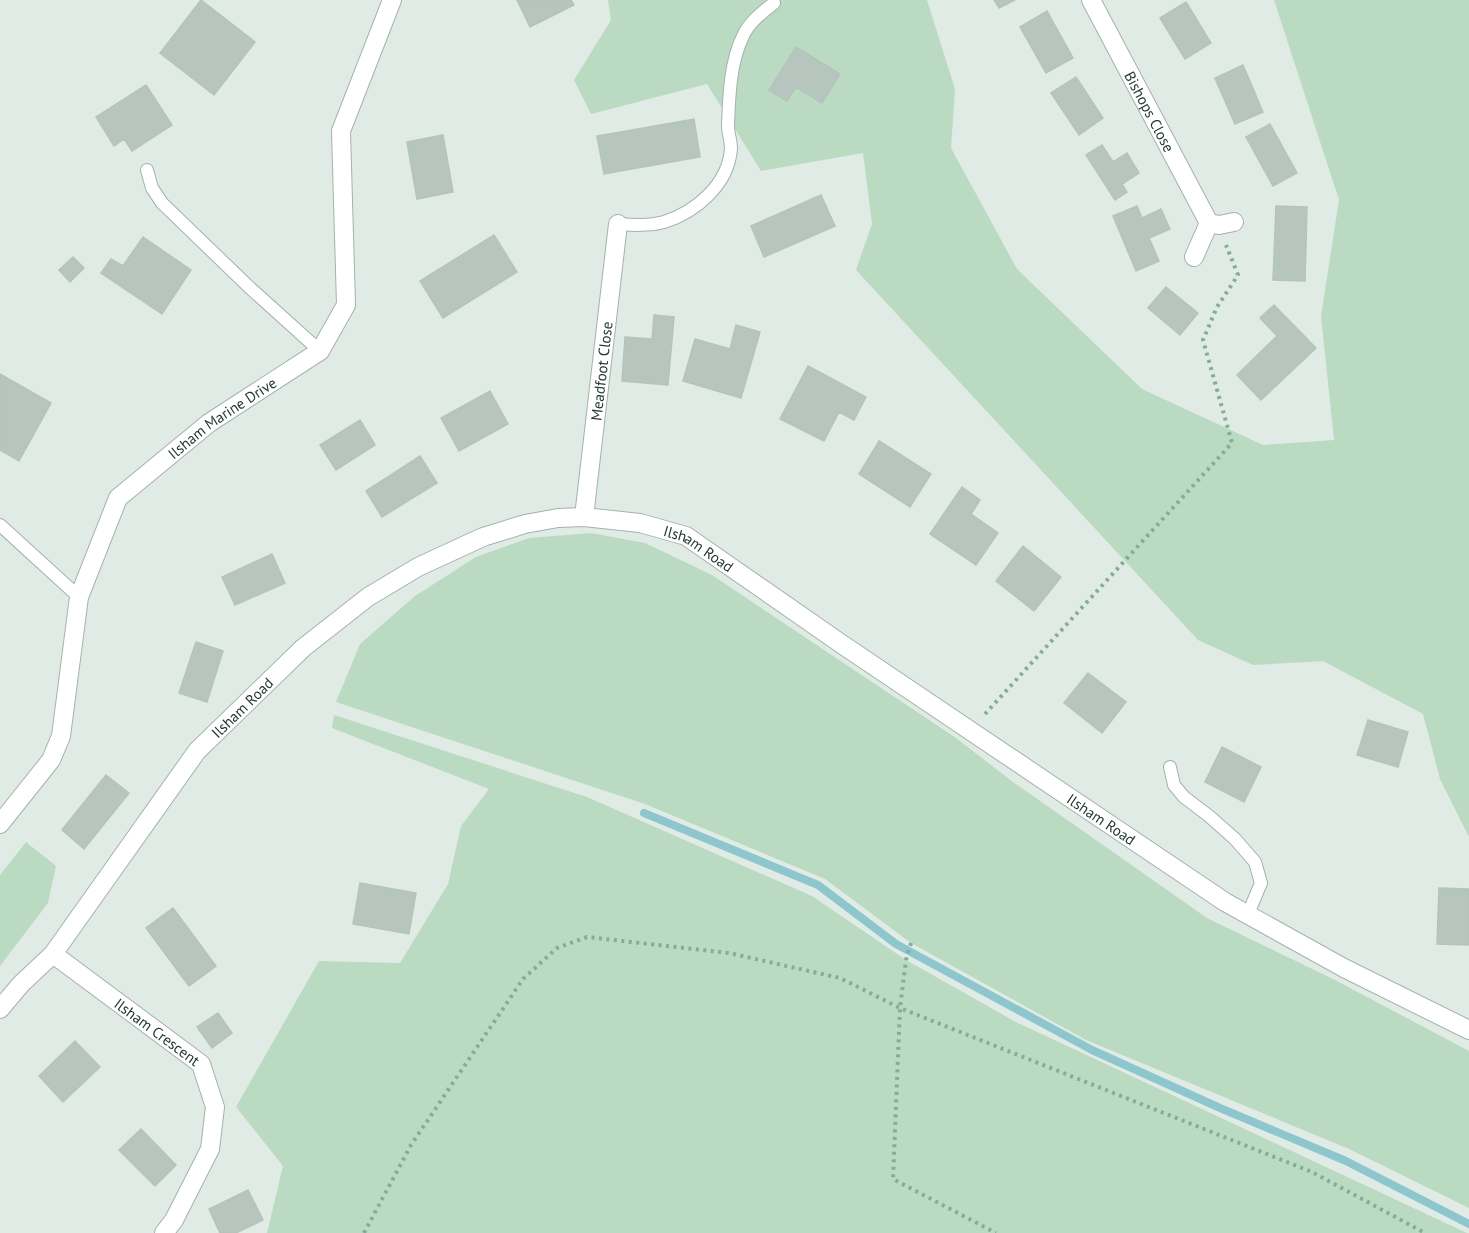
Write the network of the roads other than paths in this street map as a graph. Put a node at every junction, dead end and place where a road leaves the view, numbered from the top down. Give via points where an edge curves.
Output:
1 (393, 0) edge
2 (1091, 0) edge
3 (774, 3) dead end
4 (147, 170) dead end
5 (618, 225) joint
6 (1194, 257) dead end
7 (320, 351) junction
8 (584, 517) junction
9 (0, 525) edge
10 (79, 597) junction
11 (1170, 767) dead end
12 (0, 824) edge
13 (1248, 914) junction
14 (53, 954) junction
15 (0, 1010) edge
16 (1469, 1030) edge
17 (164, 1233) edge

1 - 7 street, Ilsham Marine Drive via 341,130 346,305
2 - 6 street, Bishops Close via 1221,223
3 - 5 lane via 752,21 738,47 729,102 731,148 720,182 697,205 663,222
4 - 7 lane via 162,203
5 - 8 street, Meadfoot Close
7 - 10 street, Ilsham Marine Drive via 209,423 118,498
8 - 13 street, Ilsham Road via 640,523 686,536
8 - 14 street, Ilsham Road via 525,524 483,537 418,567 368,597 303,648 197,751
9 - 10 lane
10 - 12 street, Ilsham Marine Drive via 61,736 51,760
11 - 13 lane via 1174,785 1184,797 1235,839 1255,862 1261,883
13 - 16 street, Ilsham Road via 1344,968
14 - 15 street, Ilsham Road
14 - 17 street, Ilsham Crescent via 201,1064 215,1107 210,1149

